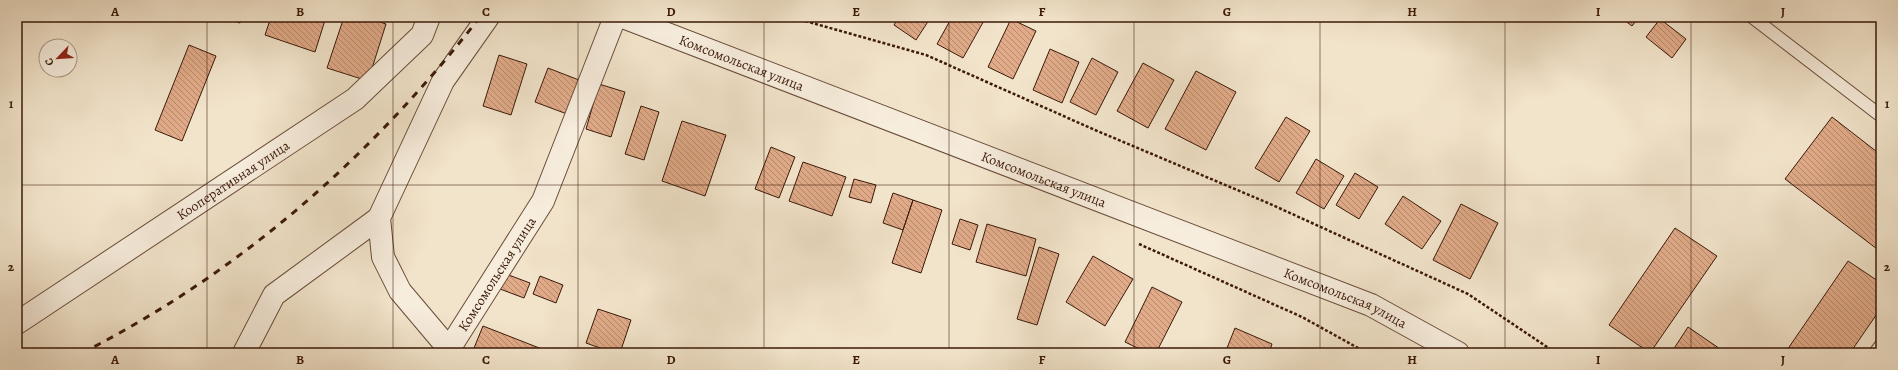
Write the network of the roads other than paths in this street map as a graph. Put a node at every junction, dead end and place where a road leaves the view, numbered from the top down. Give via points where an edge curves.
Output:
1 (429, 17) edge
2 (488, 17) edge
3 (615, 17) edge
4 (1752, 17) edge
5 (637, 19) edge
6 (1881, 116) edge
7 (379, 218) junction
8 (17, 323) edge
9 (1881, 345) edge
10 (448, 351) edge
11 (244, 353) edge
12 (1458, 353) edge
13 (1875, 353) edge

1 - 8 street, Кооперативная улица via 422,35 355,99
2 - 7 street via 443,81
3 - 10 street, Комсомольская улица via 543,201
4 - 6 lane
5 - 12 street, Комсомольская улица via 1370,305
7 - 10 street via 383,257 400,291
7 - 11 street via 274,295
9 - 13 lane

